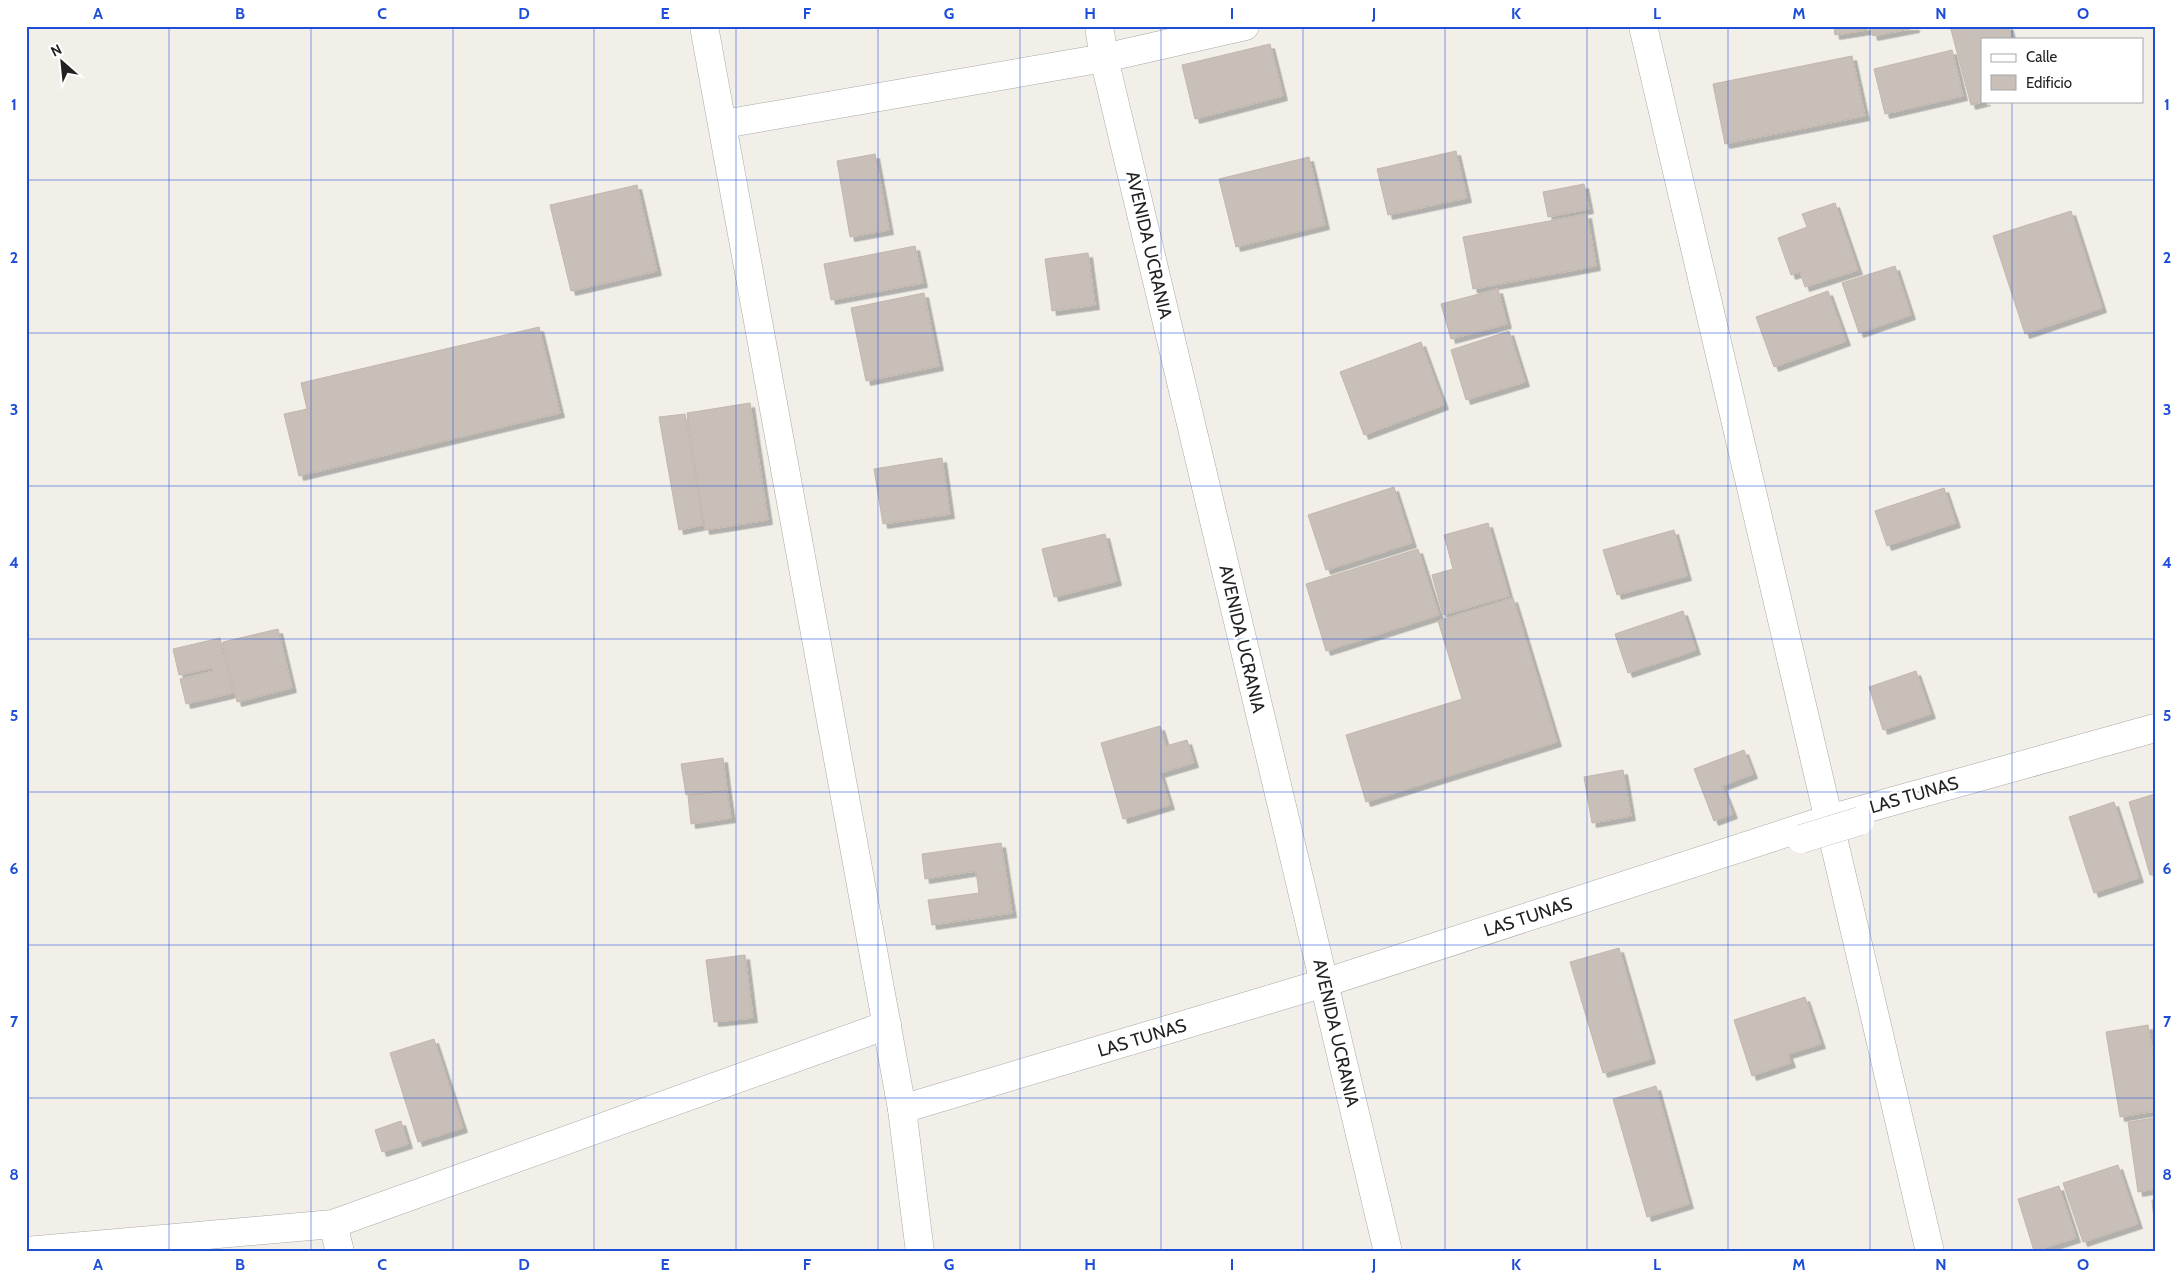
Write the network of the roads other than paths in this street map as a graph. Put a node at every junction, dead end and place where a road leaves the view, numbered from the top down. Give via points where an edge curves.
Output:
1 (704, 26) edge
2 (1099, 26) edge
3 (1245, 26) edge
4 (1643, 26) edge
5 (1104, 58) junction
6 (724, 124) junction
7 (2155, 728) edge
8 (1829, 819) junction
9 (1860, 821) dead end
10 (1801, 839) dead end
11 (1324, 984) junction
12 (887, 1025) junction
13 (902, 1109) junction
14 (333, 1224) junction
15 (26, 1252) edge
16 (340, 1252) edge
17 (920, 1252) edge
18 (1388, 1252) edge
19 (1930, 1252) edge

1 - 6 street
2 - 5 street, AVENIDA UCRANIA
3 - 5 street
4 - 8 street
5 - 6 street
5 - 11 street, AVENIDA UCRANIA
6 - 12 street
7 - 8 street, LAS TUNAS
8 - 11 street, LAS TUNAS
8 - 19 street
9 - 10 street, LAS TUNAS, bridge
11 - 13 street, LAS TUNAS
11 - 18 street, AVENIDA UCRANIA
12 - 13 street
12 - 14 street
13 - 17 street
14 - 15 street
14 - 16 street

